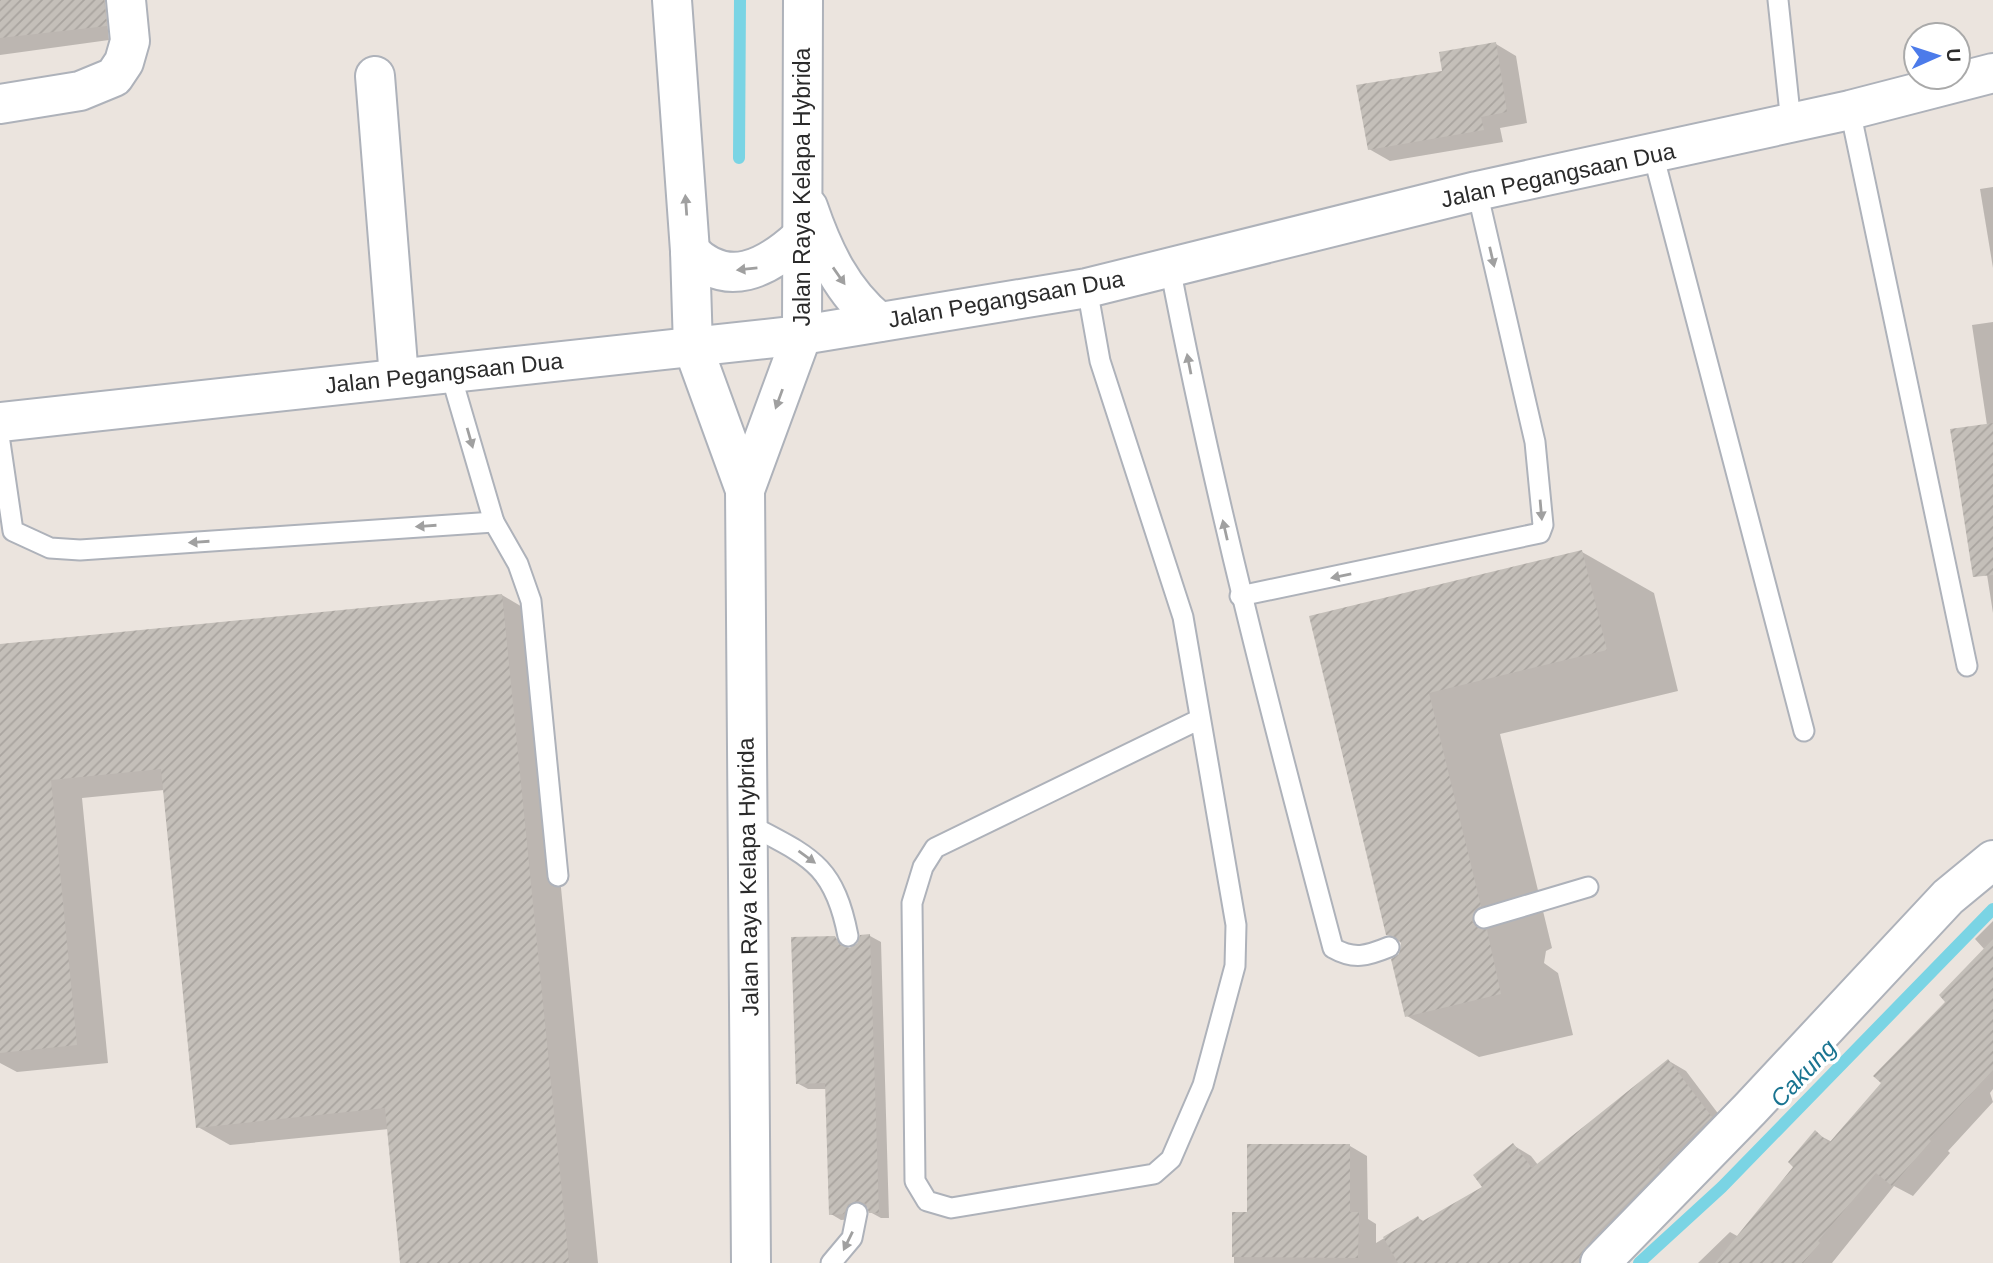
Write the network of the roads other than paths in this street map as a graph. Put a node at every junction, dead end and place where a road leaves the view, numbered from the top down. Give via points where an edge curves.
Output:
1 (126, 0) edge
2 (672, 0) edge
3 (803, 0) edge
4 (1778, 0) edge
5 (1993, 73) edge
6 (375, 76) dead end
7 (0, 104) edge
8 (1850, 110) junction
9 (1791, 123) junction
10 (1653, 154) junction
11 (801, 167) junction
12 (1477, 191) junction
13 (800, 238) junction
14 (690, 251) junction
15 (1170, 267) junction
16 (1087, 288) junction
17 (879, 322) junction
18 (802, 335) junction
19 (693, 347) junction
20 (450, 372) junction
21 (399, 378) junction
22 (0, 422) edge
23 (0, 442) edge
24 (745, 491) junction
25 (494, 522) junction
26 (1240, 596) junction
27 (1967, 666) dead end
28 (1200, 719) junction
29 (1804, 731) dead end
30 (748, 824) junction
31 (1993, 860) edge
32 (558, 876) dead end
33 (1587, 887) dead end
34 (1484, 918) dead end
35 (848, 936) dead end
36 (1389, 947) dead end
37 (857, 1213) dead end
38 (751, 1263) edge
39 (831, 1263) edge
40 (1600, 1263) edge

1 - 7 main road via 130,41 114,77 80,91
14 -> 2 main road, Jalan Raya Kelapa Hybrida
3 - 11 main road, Jalan Raya Kelapa Hybrida
4 - 9 lane
5 - 8 main road, Jalan Pegangsaan Dua
6 - 21 main road
8 - 9 main road, Jalan Pegangsaan Dua
8 - 27 lane
9 - 10 main road, Jalan Pegangsaan Dua
10 - 12 main road, Jalan Pegangsaan Dua
10 - 29 lane
11 - 13 main road, Jalan Raya Kelapa Hybrida
11 -> 17 main road via 808,205 835,272
12 - 15 main road, Jalan Pegangsaan Dua
12 -> 26 lane via 1535,442 1540,533
13 -> 14 main road via 773,262 741,271 711,267
13 - 18 main road, Jalan Raya Kelapa Hybrida
14 - 19 main road, Jalan Raya Kelapa Hybrida
15 - 16 main road, Jalan Pegangsaan Dua
26 -> 15 lane
16 - 17 main road, Jalan Pegangsaan Dua
16 - 28 lane via 1100,361 1184,617
17 - 18 main road, Jalan Pegangsaan Dua
18 - 19 main road, Jalan Pegangsaan Dua
18 -> 24 main road, Jalan Raya Kelapa Hybrida
19 - 20 main road, Jalan Pegangsaan Dua
19 - 24 main road, Jalan Raya Kelapa Hybrida
20 - 21 main road, Jalan Pegangsaan Dua
20 -> 25 lane
21 - 22 main road, Jalan Pegangsaan Dua
25 -> 23 lane via 80,550 50,548 13,531
24 - 30 main road, Jalan Raya Kelapa Hybrida
25 - 32 lane via 518,564 531,601
26 - 36 lane via 1333,948 1345,956 1362,957
28 - 28 lane via 1236,925 1235,965 1203,1085 1171,1159 1154,1174 951,1208 927,1201 915,1181 912,903 923,867 935,848
30 -> 35 lane via 809,857 829,878 842,905
30 - 38 main road, Jalan Raya Kelapa Hybrida
31 - 40 main road via 1948,897
33 - 34 lane
37 -> 39 lane via 852,1238

